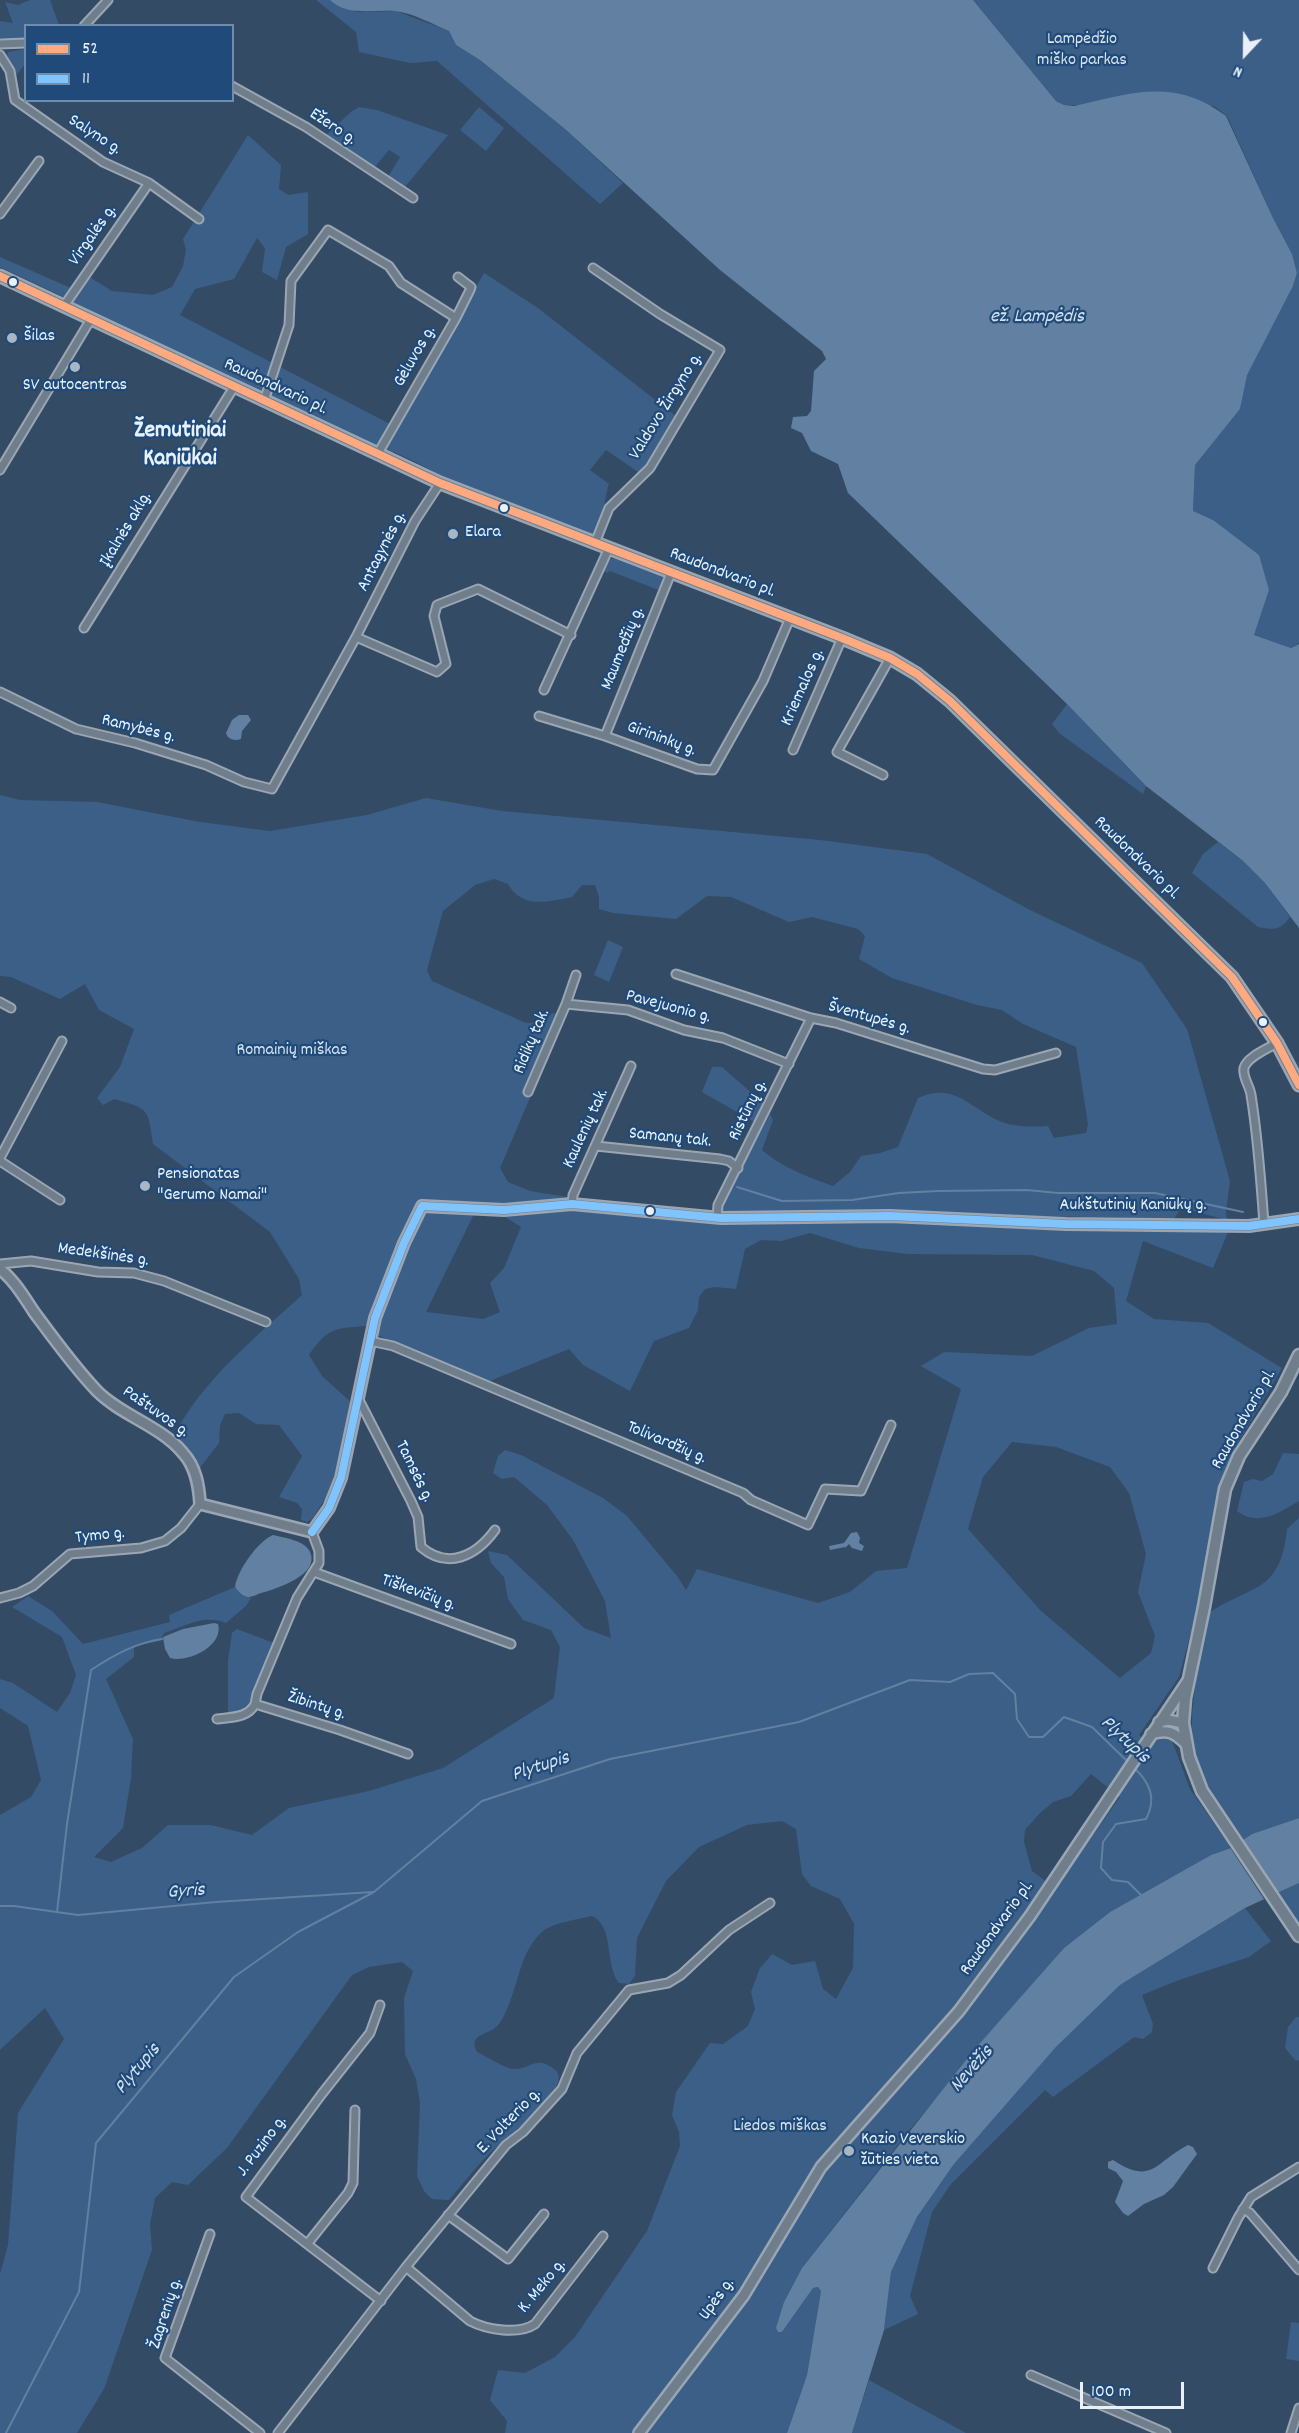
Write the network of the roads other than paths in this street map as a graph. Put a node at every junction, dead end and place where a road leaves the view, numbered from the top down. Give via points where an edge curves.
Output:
1 (108, 0) edge
2 (86, 24) edge
3 (0, 44) edge
4 (24, 44) edge
5 (0, 55) edge
6 (234, 87) edge
7 (39, 161) dead end
8 (149, 183) junction
9 (413, 198) dead end
10 (0, 214) edge
11 (199, 219) dead end
12 (593, 268) dead end
13 (0, 276) edge
14 (458, 277) dead end
15 (64, 306) junction
16 (456, 318) junction
17 (91, 319) junction
18 (234, 387) junction
19 (264, 400) junction
20 (377, 455) junction
21 (0, 470) edge
22 (440, 483) junction
23 (595, 543) junction
24 (609, 549) junction
25 (671, 573) junction
26 (790, 618) junction
27 (84, 628) dead end
28 (571, 634) junction
29 (356, 637) junction
30 (842, 638) junction
31 (890, 658) junction
32 (544, 690) dead end
33 (0, 692) edge
34 (539, 716) dead end
35 (605, 736) junction
36 (793, 750) dead end
37 (883, 774) dead end
38 (272, 789) joint
39 (676, 974) dead end
40 (576, 975) dead end
41 (0, 1002) edge
42 (566, 1004) junction
43 (11, 1008) dead end
44 (812, 1018) junction
45 (62, 1041) dead end
46 (1277, 1043) junction
47 (1056, 1053) dead end
48 (789, 1064) junction
49 (631, 1066) dead end
50 (1299, 1085) edge
51 (528, 1092) dead end
52 (596, 1146) junction
53 (0, 1159) edge
54 (738, 1168) junction
55 (60, 1200) dead end
56 (572, 1204) junction
57 (717, 1218) junction
58 (1299, 1219) edge
59 (1264, 1224) junction
60 (0, 1264) edge
61 (0, 1269) edge
62 (266, 1322) dead end
63 (370, 1341) junction
64 (1299, 1355) edge
65 (359, 1400) junction
66 (891, 1425) dead end
67 (200, 1504) junction
68 (495, 1530) dead end
69 (312, 1532) junction
70 (314, 1572) junction
71 (0, 1598) edge
72 (511, 1644) dead end
73 (1189, 1680) junction
74 (255, 1704) junction
75 (217, 1719) dead end
76 (1159, 1722) junction
77 (1183, 1723) junction
78 (1171, 1732) junction
79 (1151, 1734) junction
80 (1186, 1744) junction
81 (408, 1754) dead end
82 (770, 1903) dead end
83 (1299, 1936) edge
84 (380, 2005) dead end
85 (355, 2110) dead end
86 (1299, 2167) edge
87 (811, 2180) joint
88 (1243, 2209) junction
89 (544, 2214) dead end
90 (448, 2215) junction
91 (210, 2234) dead end
92 (603, 2236) dead end
93 (308, 2243) junction
94 (1287, 2256) junction
95 (1299, 2258) edge
96 (406, 2267) junction
97 (1213, 2268) dead end
98 (1299, 2270) edge
99 (381, 2301) junction
100 (1031, 2375) dead end
101 (1299, 2411) edge
102 (1154, 2431) edge
103 (260, 2433) edge
104 (278, 2433) edge
105 (639, 2433) edge
106 (1166, 2433) edge
107 (1291, 2433) edge

1 - 2 street
3 - 4 street
5 - 8 street, Salyno g. via 10,71 15,100 103,162
6 - 9 street, Ežero g. via 313,132
7 - 10 street
8 - 11 street, Salyno g.
8 - 15 street, Virgalės g.
12 - 23 street, Valdovo Žirgyno g. via 720,350 650,468 609,508
13 - 15 main road, Raudondvario pl.
14 - 16 street, Gėluvos g. via 471,286
15 - 17 main road, Raudondvario pl.
16 - 19 street via 401,283 389,266 328,230 291,281 289,325
16 - 20 street, Gėluvos g.
17 - 18 main road, Raudondvario pl.
17 - 21 street
18 - 19 main road, Raudondvario pl.
18 - 27 street, Įkalnės aklg.
19 - 20 main road, Raudondvario pl.
20 - 22 main road, Raudondvario pl.
22 - 23 main road, Raudondvario pl.
22 - 29 street, Antagynės g. via 415,521
23 - 24 main road, Raudondvario pl.
24 - 25 main road, Raudondvario pl.
24 - 28 street
25 - 26 main road, Raudondvario pl.
25 - 35 street, Maumedžių g.
26 - 30 main road, Raudondvario pl.
26 - 35 street, Girininkų g. via 763,681 713,770 697,769
28 - 29 street via 478,589 437,605 434,616 446,664 437,672
28 - 32 street
29 - 38 street, Antagynės g.
30 - 31 main road, Raudondvario pl.
30 - 36 street, Kriemalos g.
31 - 37 street via 837,752
31 - 46 main road, Raudondvario pl. via 950,701 1202,946 1245,993
33 - 38 street, Ramybės g. via 75,729 135,743
34 - 35 street, Girininkų g.
39 - 44 street, Šventupės g.
40 - 42 street
41 - 43 street
42 - 48 street, Pavejuonio g. via 628,1010 684,1030 723,1038
42 - 51 street, Ridikų tak.
44 - 47 street, Šventupės g. via 984,1069 995,1070
44 - 48 street, Ristūnų g.
45 - 53 street
46 - 50 main road, Raudondvario pl.
46 - 59 street via 1251,1060 1244,1071 1258,1140
48 - 54 street, Ristūnų g.
49 - 52 street, Kaulenių tak.
52 - 54 street, Samanų tak. via 720,1159
52 - 56 street, Kaulenių tak.
53 - 55 street
54 - 57 street, Ristūnų g. via 718,1205
56 - 57 street, Aukštutinių Kaniūkų g.
56 - 63 street, Aukštutinių Kaniūkų g. via 504,1210 422,1206 375,1318
57 - 59 street, Aukštutinių Kaniūkų g. via 890,1216 1066,1224
58 - 59 street, Aukštutinių Kaniūkų g.
60 - 62 street, Medekšinės g. via 31,1261 98,1272 134,1273
61 - 67 street, Paštuvos g. via 99,1393 183,1452 198,1482
63 - 65 street, Aukštutinių Kaniūkų g.
63 - 66 street, Tolivardžių g. via 393,1346 667,1461 808,1525 825,1489 861,1491
64 - 73 main road, Raudondvario pl. via 1228,1481
65 - 68 street, Tamsės g. via 418,1517 421,1547 438,1558 456,1558 482,1546
65 - 69 street, Aukštutinių Kaniūkų g. via 341,1478 329,1508
67 - 69 street
67 - 71 street, Tymo g. via 181,1528 165,1540 141,1548 70,1554 33,1586
69 - 70 street via 319,1551
70 - 72 street, Tiškevičių g.
70 - 74 street via 297,1598
73 - 76 street, Raudondvario pl.
73 - 77 main road, Raudondvario pl.
74 - 75 street via 246,1715
74 - 81 street, Žibintų g.
76 - 77 street
76 - 79 street, Raudondvario pl.
77 - 78 street
77 - 80 main road, Raudondvario pl.
78 - 79 street
78 - 80 street
79 - 87 street, Raudondvario pl. via 1030,1916 959,2011
80 - 83 main road, Raudondvario pl. via 1196,1780
82 - 90 street, E. Volterio g. via 729,1930 668,1983 628,1990 577,2053 562,2089 506,2145
84 - 93 street, J. Puzino g. via 370,2033 246,2197
85 - 93 street via 353,2183
86 - 88 street via 1251,2197
87 - 105 street, Upės g. via 744,2295
88 - 94 street
88 - 97 street
89 - 90 street via 508,2259
90 - 96 street, E. Volterio g.
91 - 103 street, Žagrenių g. via 165,2358
92 - 96 street, K. Meko g. via 535,2324 521,2329 488,2329 470,2321
93 - 99 street, J. Puzino g.
94 - 95 street
94 - 98 street
96 - 99 street, E. Volterio g.
99 - 104 street, E. Volterio g.
100 - 102 street
101 - 107 street
102 - 106 street

